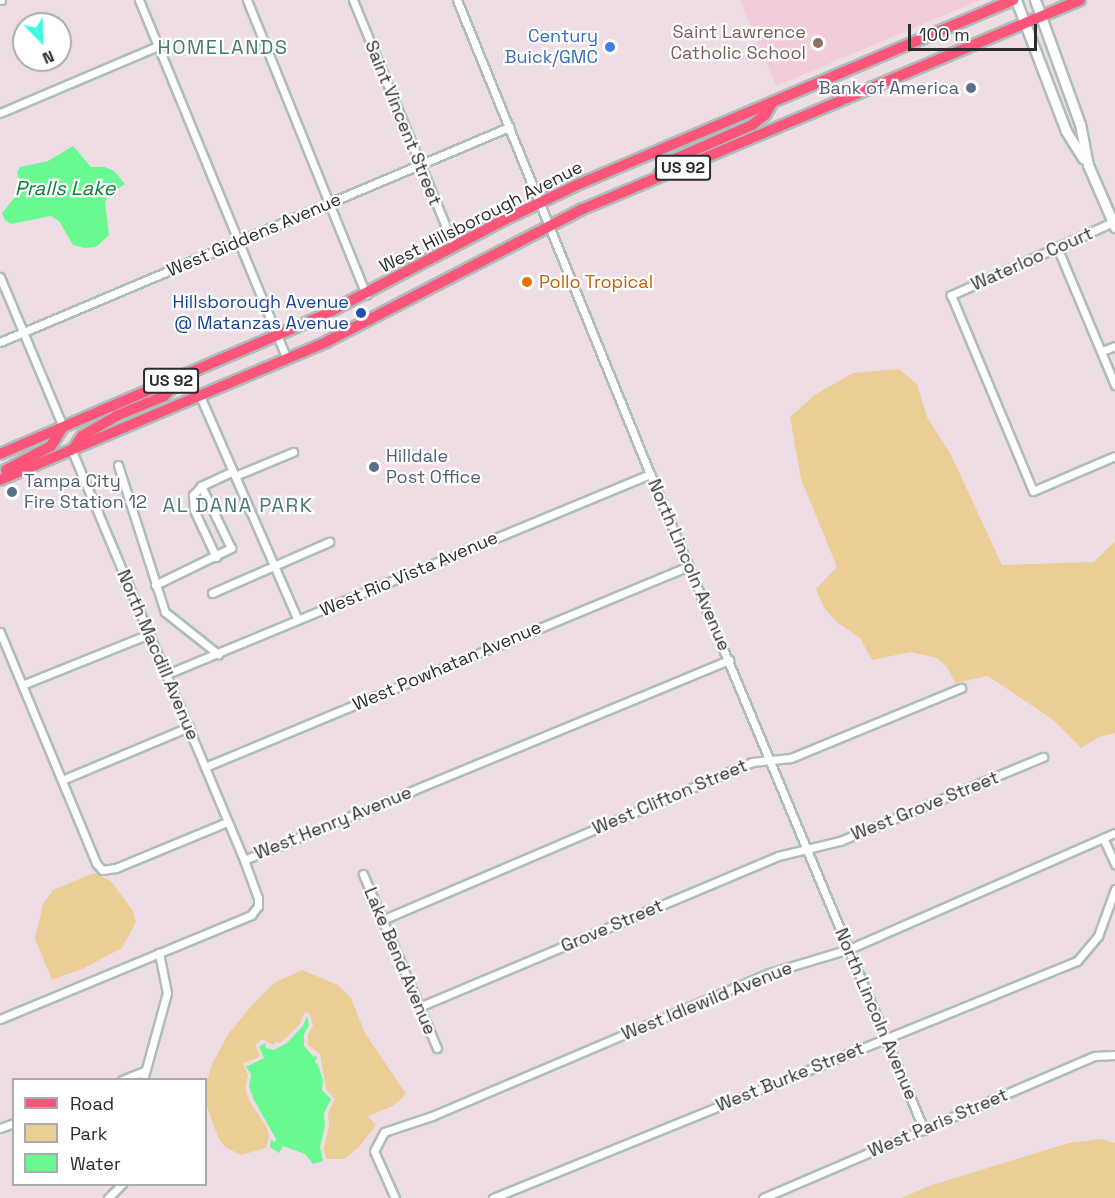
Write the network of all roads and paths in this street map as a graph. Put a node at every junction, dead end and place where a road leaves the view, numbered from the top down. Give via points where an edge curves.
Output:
1 (139, 0) edge
2 (247, 0) edge
3 (352, 0) edge
4 (458, 0) edge
5 (1014, 0) edge
6 (1035, 0) edge
7 (1080, 0) edge
8 (1042, 17) junction
9 (1024, 24) junction
10 (158, 46) junction
11 (772, 103) junction
12 (0, 113) edge
13 (509, 127) junction
14 (419, 165) junction
15 (1088, 165) junction
16 (652, 181) junction
17 (540, 202) junction
18 (329, 203) junction
19 (1114, 225) edge
20 (549, 226) junction
21 (239, 241) junction
22 (454, 246) junction
23 (1057, 247) junction
24 (0, 277) edge
25 (366, 295) junction
26 (23, 332) junction
27 (278, 336) junction
28 (0, 342) edge
29 (1115, 346) edge
30 (1102, 351) junction
31 (287, 359) junction
32 (183, 376) junction
33 (1115, 385) edge
34 (200, 396) junction
35 (63, 427) junction
36 (72, 450) junction
37 (293, 452) dead end
38 (0, 454) edge
39 (1115, 456) edge
40 (118, 465) dead end
41 (0, 472) edge
42 (234, 474) junction
43 (650, 474) junction
44 (0, 480) edge
45 (201, 486) junction
46 (329, 542) dead end
47 (216, 557) junction
48 (274, 566) junction
49 (689, 566) junction
50 (155, 585) junction
51 (212, 593) dead end
52 (298, 620) junction
53 (0, 632) edge
54 (149, 634) junction
55 (8, 652) junction
56 (218, 654) junction
57 (0, 655) edge
58 (729, 660) junction
59 (167, 674) junction
60 (22, 685) junction
61 (961, 688) dead end
62 (189, 727) junction
63 (1043, 758) dead end
64 (769, 760) junction
65 (205, 767) junction
66 (62, 780) junction
67 (227, 822) junction
68 (1115, 833) edge
69 (1103, 838) junction
70 (806, 850) junction
71 (244, 860) junction
72 (1115, 864) edge
73 (363, 874) dead end
74 (1115, 889) edge
75 (382, 920) junction
76 (849, 949) junction
77 (159, 953) junction
78 (419, 1007) junction
79 (0, 1019) edge
80 (886, 1038) junction
81 (437, 1048) dead end
82 (1115, 1055) edge
83 (144, 1071) junction
84 (127, 1078) edge
85 (143, 1078) edge
86 (924, 1130) junction
87 (121, 1186) edge
88 (108, 1198) edge
89 (395, 1198) edge
90 (493, 1198) edge
91 (763, 1198) edge

1 - 10 street
2 - 18 street
3 - 14 street, Saint Vincent Street
4 - 13 street, North Lincoln Avenue
5 - 9 street
5 - 11 main road, West Hillsborough Avenue / US 92
6 - 8 street
7 - 8 main road, US 92
8 - 9 main road, US 92
8 - 15 street via 1080,124
9 - 15 street via 1066,131
9 - 16 main road, US 92
10 - 12 street
10 - 21 street
11 - 16 main road via 752,125 677,158
11 - 17 main road, West Hillsborough Avenue / US 92
13 - 14 street, West Giddens Avenue
13 - 17 street, North Lincoln Avenue
14 - 18 street, West Giddens Avenue
14 - 22 street, Saint Vincent Street
15 - 19 street
16 - 20 main road, US 92
17 - 20 street, North Lincoln Avenue
17 - 22 main road, West Hillsborough Avenue / US 92
18 - 21 street, West Giddens Avenue
18 - 25 street
19 - 23 street, Waterloo Court
20 - 31 main road, US 92 via 376,318
20 - 43 street, North Lincoln Avenue
21 - 26 street, West Giddens Avenue
21 - 27 street
22 - 25 main road, West Hillsborough Avenue / US 92
23 - 30 street
23 - 39 street, Waterloo Court via 951,295 1033,491
24 - 26 street
25 - 27 main road, West Hillsborough Avenue / US 92
26 - 28 street, West Giddens Avenue
26 - 35 street
27 - 31 street
27 - 32 main road, West Hillsborough Avenue / US 92
29 - 30 street
30 - 33 street
31 - 34 main road, US 92
32 - 35 main road, West Hillsborough Avenue / US 92
32 - 36 main road via 164,396 116,416 82,436
34 - 36 main road, US 92
34 - 42 street
35 - 38 main road, West Hillsborough Avenue / US 92
35 - 41 main road via 51,446
36 - 44 main road, US 92
36 - 54 street, North Macdill Avenue
37 - 42 street
40 - 50 street
42 - 45 street
42 - 48 street
43 - 49 street, North Lincoln Avenue
43 - 52 street, West Rio Vista Avenue
45 - 47 street via 193,495 194,510
45 - 47 street via 231,548
46 - 48 street
47 - 50 street
48 - 51 street
48 - 52 street
49 - 58 street, North Lincoln Avenue
49 - 65 street, West Powhatan Avenue
50 - 56 street via 165,612
52 - 56 street, West Rio Vista Avenue
53 - 55 street
54 - 59 street, North Macdill Avenue
54 - 60 street
55 - 57 street
55 - 60 street
56 - 59 street, West Rio Vista Avenue
58 - 64 street, North Lincoln Avenue
58 - 71 street, West Henry Avenue
59 - 62 street, North Macdill Avenue
60 - 66 street
61 - 64 street, West Clifton Street via 791,758
62 - 65 street, North Macdill Avenue
62 - 66 street
63 - 70 street, West Grove Street via 840,841
64 - 70 street, North Lincoln Avenue
64 - 75 street, West Clifton Street via 752,762
65 - 67 street, North Macdill Avenue
66 - 67 street via 102,870 116,868
67 - 71 street, North Macdill Avenue
68 - 69 street, West Idlewild Avenue
69 - 72 street
69 - 76 street, West Idlewild Avenue
70 - 76 street, North Lincoln Avenue
70 - 78 street, Grove Street via 778,856
71 - 77 street, West Henry Avenue via 258,898 258,906 251,915
73 - 75 street, Lake Bend Avenue
74 - 80 street, West Burke Street via 1098,936 1077,961
75 - 78 street, Lake Bend Avenue
76 - 80 street, North Lincoln Avenue
76 - 89 street, West Idlewild Avenue via 769,973 432,1116 384,1132 374,1151
77 - 79 street, West Henry Avenue
77 - 83 street via 167,993
78 - 81 street, Lake Bend Avenue
80 - 86 street, North Lincoln Avenue
80 - 90 street, West Burke Street
82 - 86 street, West Paris Street via 1095,1056
83 - 84 street
83 - 85 street
86 - 91 street, West Paris Street
87 - 88 street

